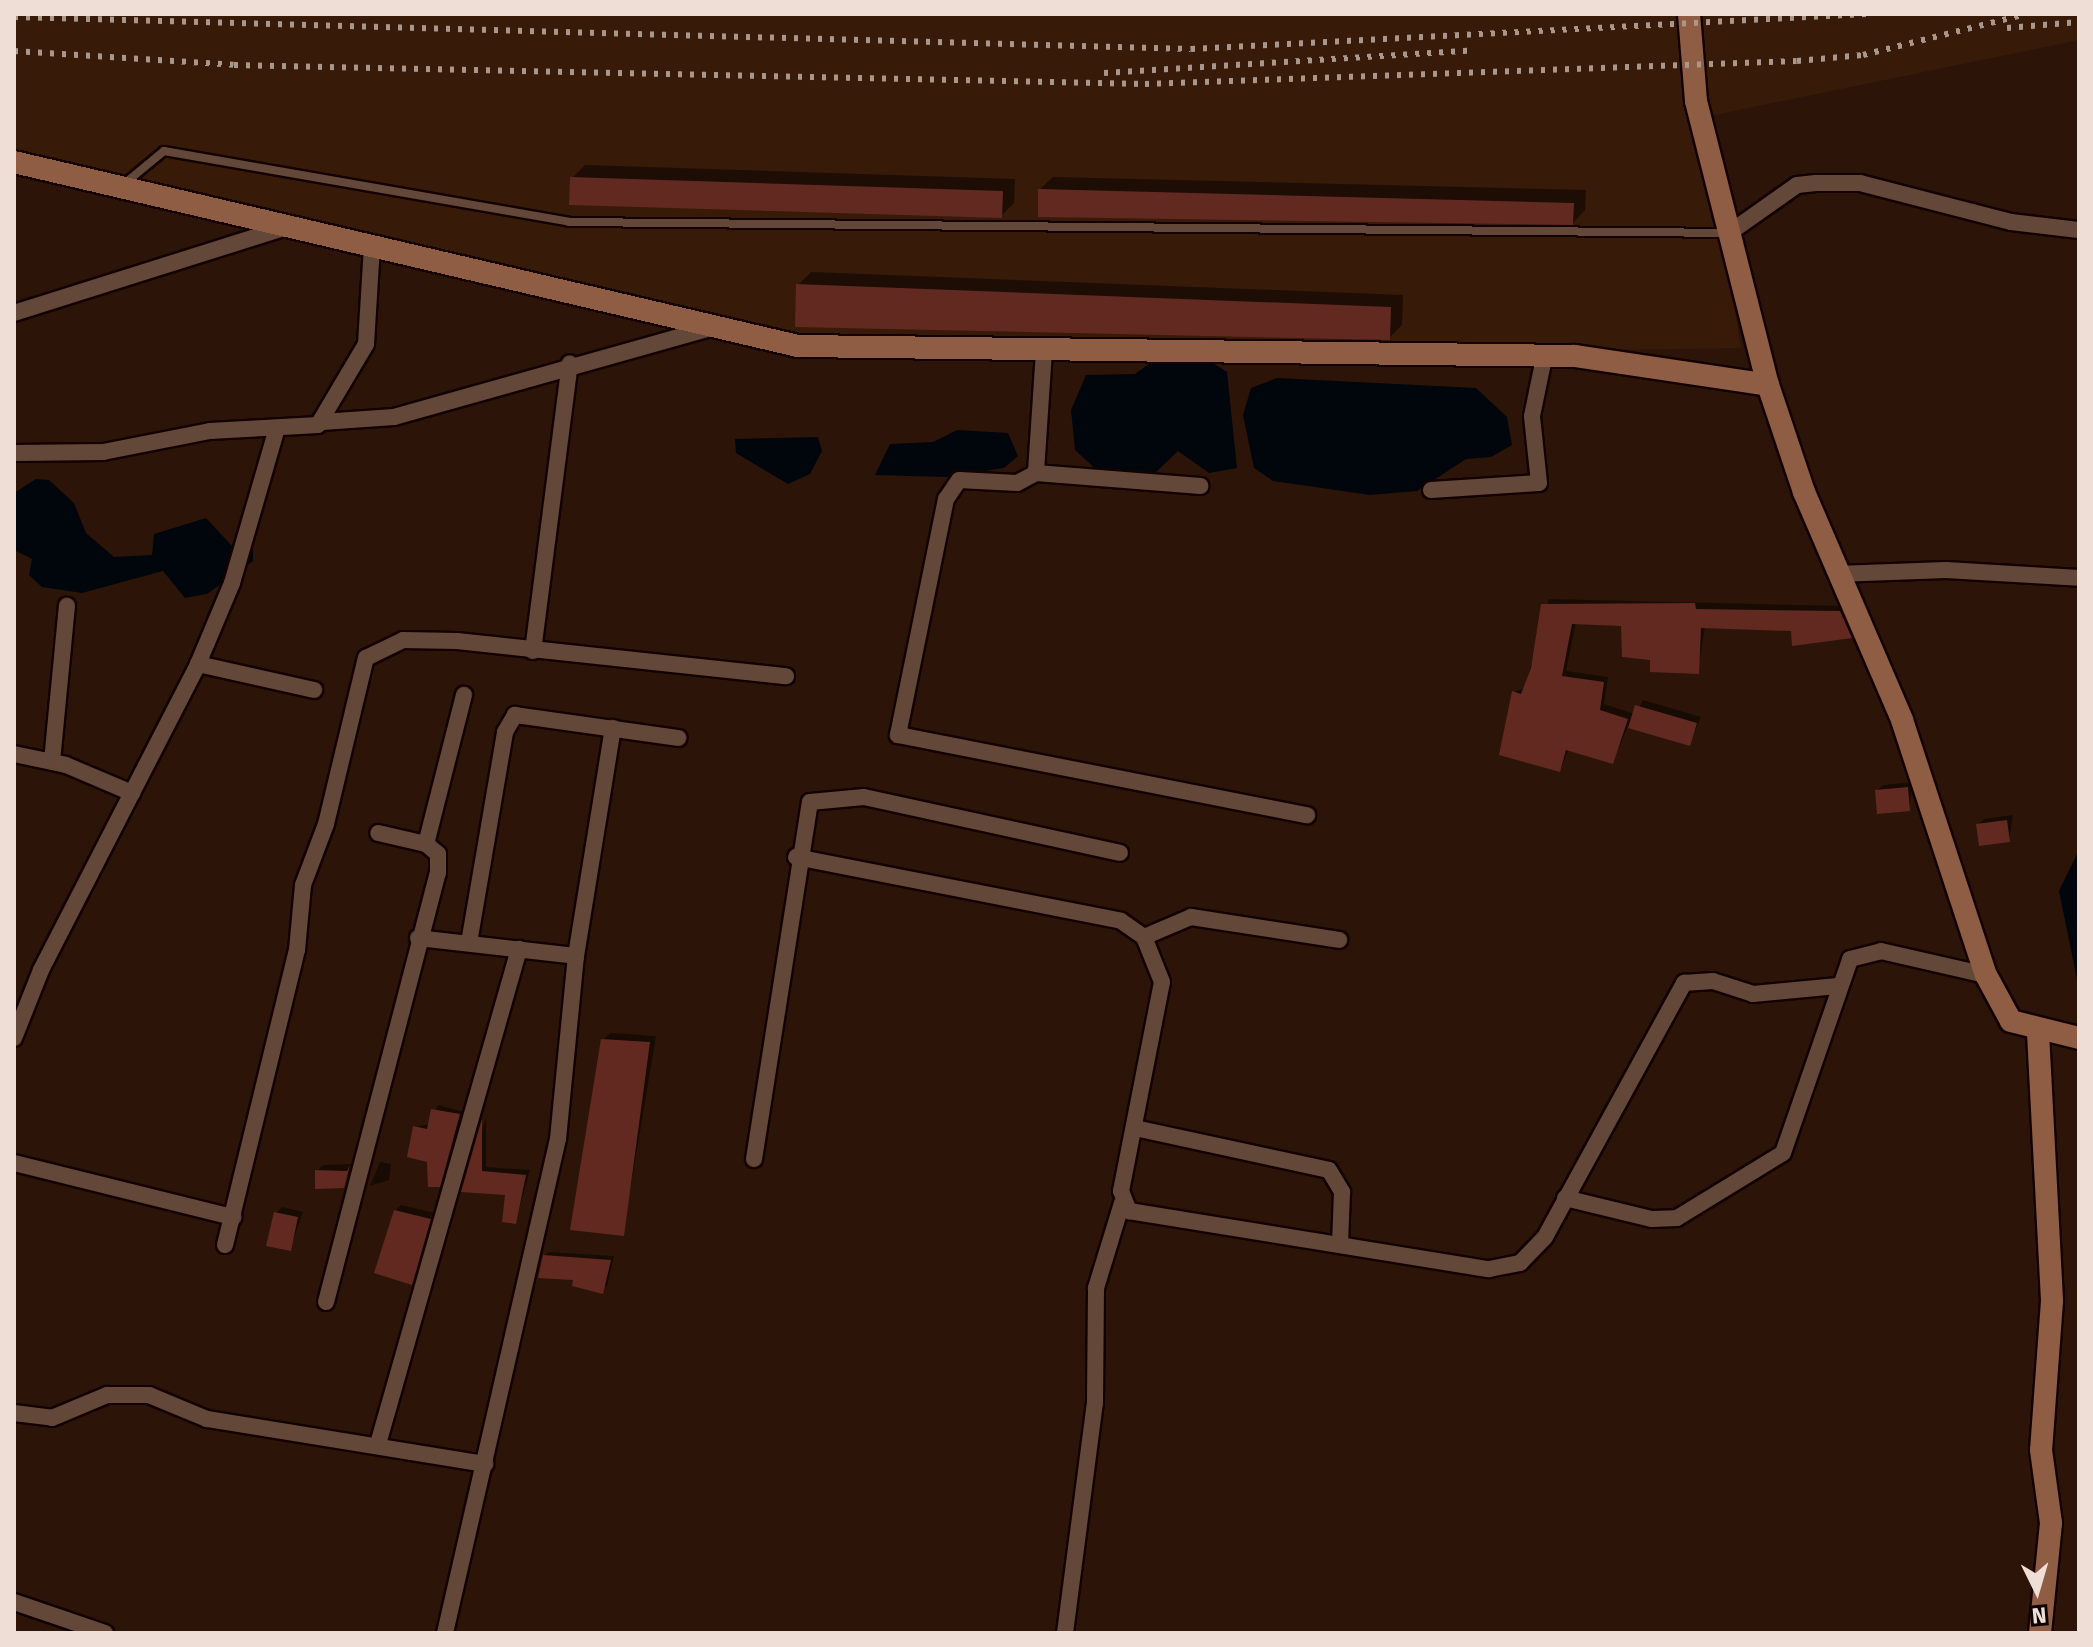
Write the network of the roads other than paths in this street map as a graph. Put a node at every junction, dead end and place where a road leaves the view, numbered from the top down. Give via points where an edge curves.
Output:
1 (1689, 14) edge
2 (14, 162) edge
3 (119, 187) junction
4 (289, 227) junction
5 (2079, 229) edge
6 (1729, 233) junction
7 (372, 246) junction
8 (14, 313) edge
9 (719, 326) junction
10 (1044, 351) junction
11 (1544, 358) junction
12 (570, 363) junction
13 (1768, 385) junction
14 (322, 422) junction
15 (277, 428) junction
16 (14, 453) edge
17 (1036, 473) junction
18 (1200, 486) dead end
19 (1431, 490) dead end
20 (1837, 574) junction
21 (2079, 578) edge
22 (67, 606) dead end
23 (533, 651) junction
24 (198, 664) junction
25 (786, 676) dead end
26 (314, 690) dead end
27 (464, 695) dead end
28 (613, 728) junction
29 (678, 738) dead end
30 (14, 754) edge
31 (52, 761) junction
32 (132, 793) junction
33 (1307, 815) dead end
34 (378, 833) dead end
35 (426, 844) junction
36 (1120, 853) dead end
37 (796, 857) junction
38 (1144, 937) junction
39 (418, 938) junction
40 (1339, 940) dead end
41 (469, 943) junction
42 (519, 949) junction
43 (576, 956) junction
44 (1986, 975) junction
45 (1838, 986) junction
46 (2046, 1034) junction
47 (14, 1038) edge
48 (2079, 1038) edge
49 (1135, 1128) junction
50 (754, 1159) dead end
51 (14, 1163) edge
52 (1565, 1198) junction
53 (1122, 1203) junction
54 (233, 1217) junction
55 (1340, 1243) junction
56 (225, 1245) dead end
57 (326, 1302) dead end
58 (14, 1413) edge
59 (378, 1444) junction
60 (485, 1464) junction
61 (14, 1602) edge
62 (105, 1633) edge
63 (445, 1633) edge
64 (1065, 1633) edge
65 (2040, 1633) edge

1 - 6 street via 1696,101
2 - 3 street
3 - 4 street
3 - 6 lane via 164,151 569,222
4 - 7 street
4 - 8 street
5 - 6 street via 2011,222 1860,183 1816,183 1797,185
6 - 13 street
7 - 9 street
7 - 14 street via 366,344
9 - 10 street via 798,346
9 - 12 street
10 - 11 street
10 - 17 street
11 - 13 street via 1575,356
11 - 19 street via 1532,416 1539,483
12 - 14 street via 394,417
12 - 23 street
13 - 20 street
14 - 15 street
15 - 16 street via 210,431 103,452
15 - 24 street via 232,583
17 - 18 street
17 - 33 street via 1017,483 976,478 951,487 895,722 898,735
20 - 21 street via 1946,570
20 - 44 street via 1897,707
22 - 31 street
23 - 25 street
23 - 54 street via 403,640 366,658 326,824 303,885 297,950
24 - 26 street
24 - 32 street
27 - 35 street
28 - 29 street
28 - 41 street via 515,715 505,732
28 - 43 street
30 - 31 street
31 - 32 street
32 - 47 street
34 - 35 street
35 - 39 street via 438,854 438,873
36 - 37 street via 834,795 810,802
37 - 38 street via 1121,921
37 - 50 street
38 - 40 street via 1191,917
38 - 49 street via 1162,982
39 - 41 street
39 - 57 street
41 - 42 street
42 - 43 street
42 - 59 street
43 - 60 street via 558,1139
44 - 45 street via 1881,951 1850,959
44 - 46 street via 2011,1021
45 - 52 street via 1753,994 1713,981 1684,983
45 - 52 street via 1783,1153 1677,1218
46 - 48 street
46 - 65 street via 2052,1301 2041,1450 2051,1523
49 - 53 street
49 - 55 street via 1329,1170 1342,1192
51 - 54 street
52 - 55 street via 1533,1253 1506,1269
53 - 55 street via 1129,1211
53 - 64 street via 1096,1288 1095,1403
54 - 56 street
58 - 59 street via 52,1418 107,1395 149,1395 207,1419
59 - 60 street
60 - 63 street
61 - 62 street

